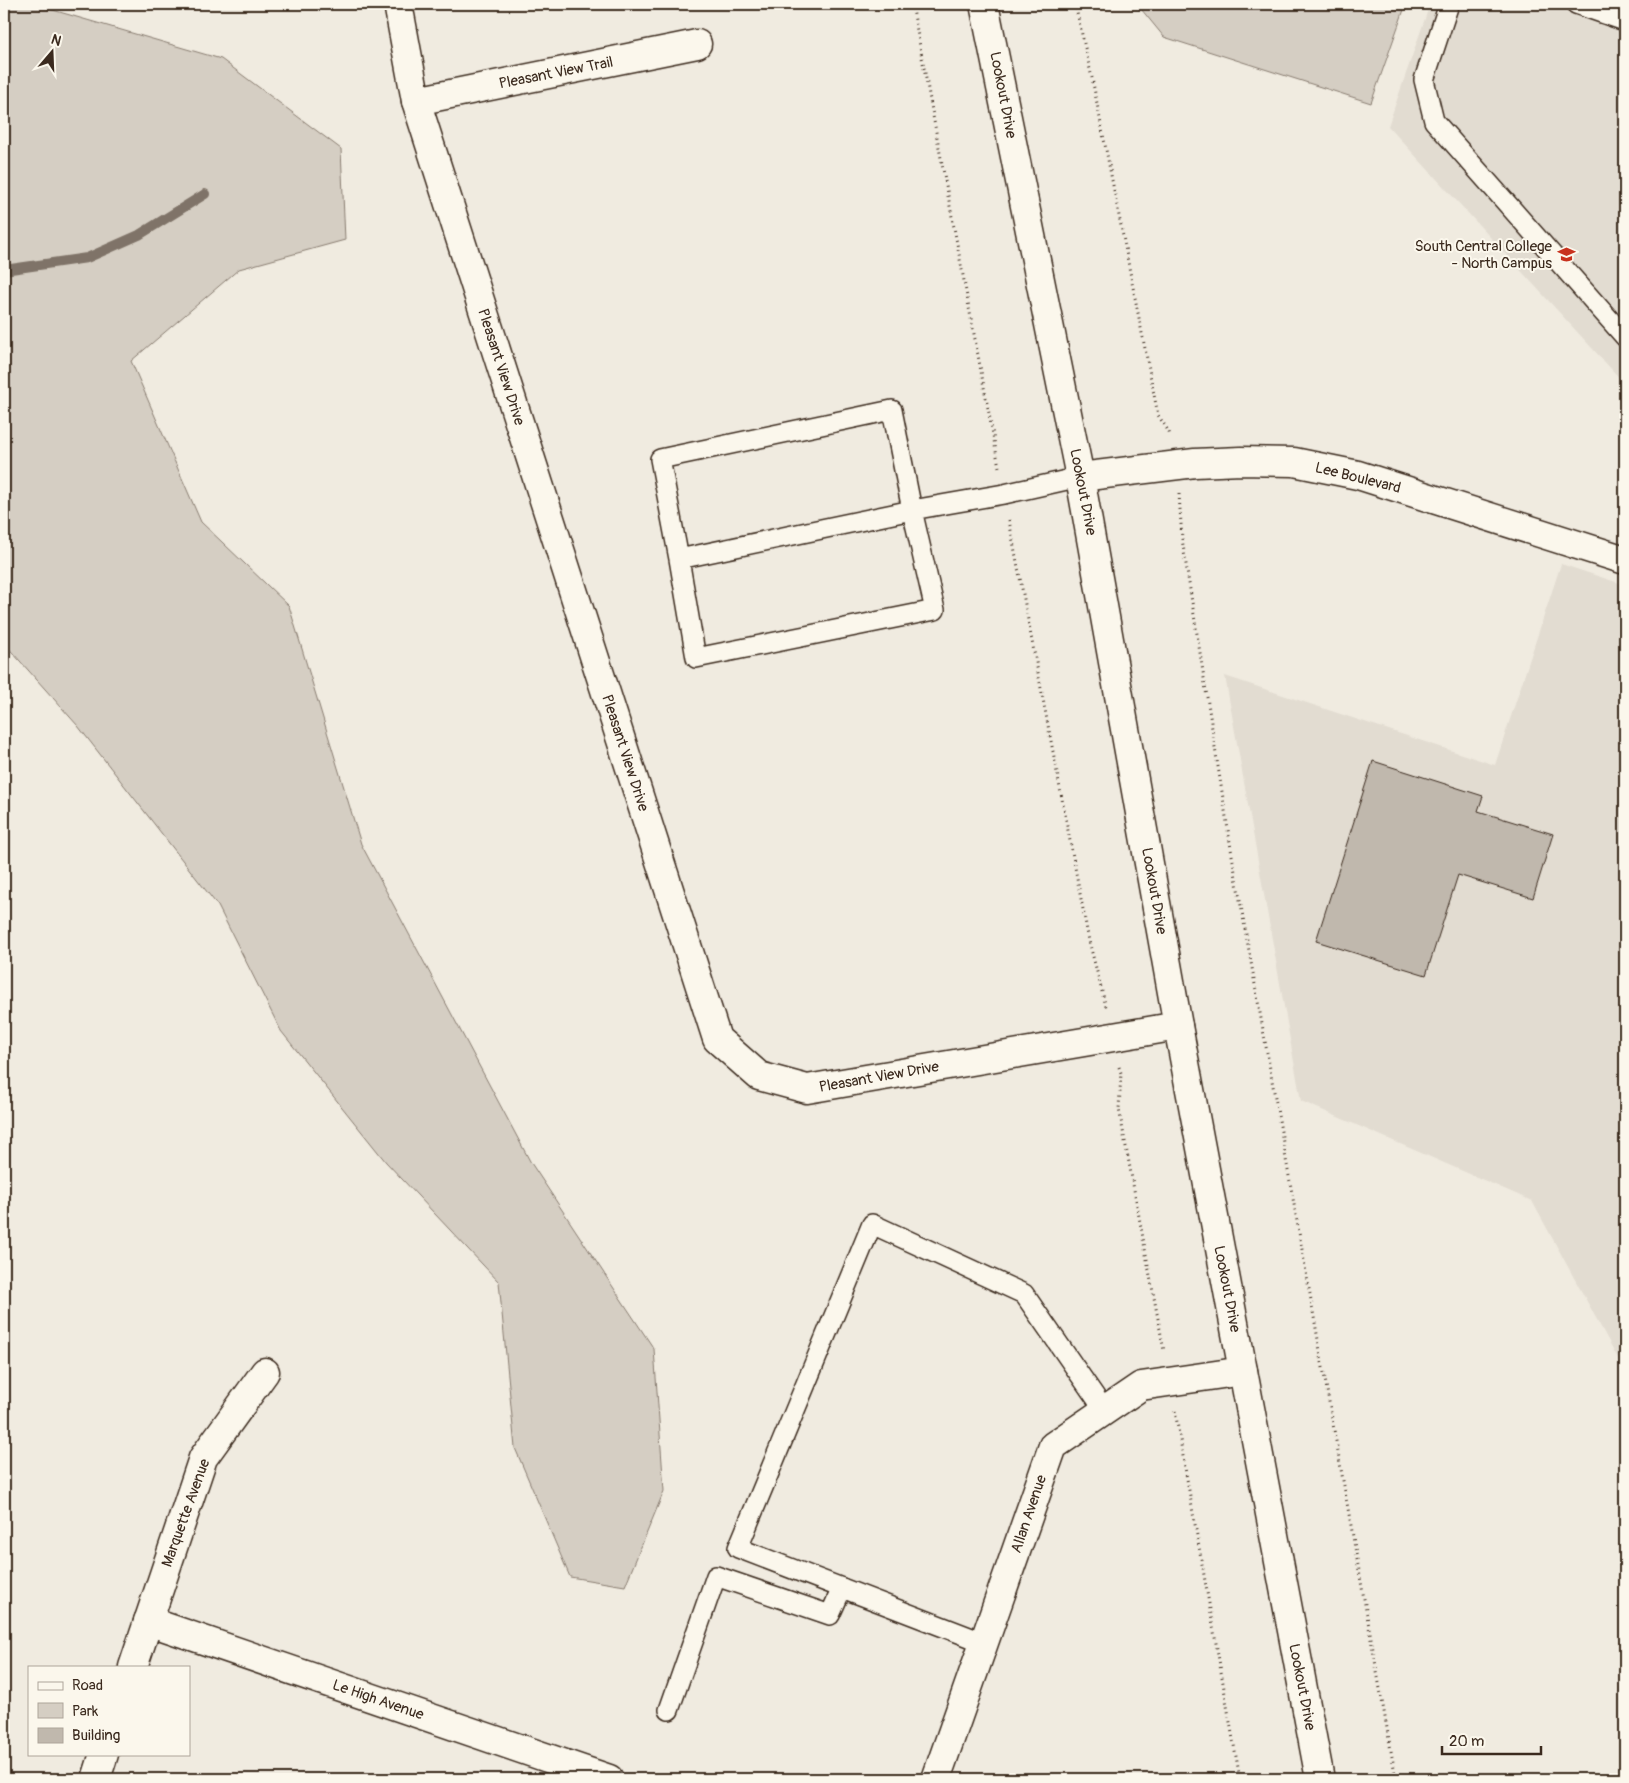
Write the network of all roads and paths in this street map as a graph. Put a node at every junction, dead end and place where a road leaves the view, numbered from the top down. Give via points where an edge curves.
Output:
1 (398, 4) edge
2 (912, 4) edge
3 (984, 4) edge
4 (1075, 4) edge
5 (1449, 4) edge
6 (1576, 4) edge
7 (1625, 21) edge
8 (697, 44) dead end
9 (416, 101) junction
10 (1625, 337) edge
11 (1177, 466) junction
12 (1080, 477) junction
13 (1004, 494) junction
14 (912, 510) junction
15 (679, 559) junction
16 (1625, 560) edge
17 (1178, 1026) junction
18 (1112, 1037) junction
19 (1243, 1371) junction
20 (265, 1372) dead end
21 (1170, 1382) junction
22 (1105, 1411) junction
23 (842, 1588) junction
24 (148, 1621) junction
25 (985, 1643) junction
26 (133, 1666) edge
27 (669, 1710) dead end
28 (103, 1756) edge
29 (96, 1779) edge
30 (609, 1779) edge
31 (936, 1779) edge
32 (1240, 1779) edge
33 (1320, 1779) edge
34 (1396, 1779) edge

1 - 9 street, Pleasant View Drive
2 - 13 path
3 - 12 street, Lookout Drive
4 - 11 path via 1158,415 1169,432
5 - 10 lane via 1424,80 1434,121
6 - 7 lane
8 - 9 street, Pleasant View Trail
9 - 18 street, Pleasant View Drive via 717,1039 759,1076 807,1089
11 - 12 street, Lee Boulevard
11 - 16 street, Lee Boulevard via 1241,461 1294,462 1358,475
11 - 34 path via 1182,539 1232,855
12 - 13 lane
12 - 17 street, Lookout Drive
13 - 14 lane
13 - 18 path via 1089,941
14 - 15 lane
14 - 15 lane via 892,410 660,460
14 - 15 lane via 935,610 696,658
17 - 18 street, Pleasant View Drive
17 - 19 street, Lookout Drive
18 - 21 path via 1121,1073 1120,1109
19 - 21 street, Allan Avenue
19 - 33 street, Lookout Drive
20 - 24 street, Marquette Avenue via 203,1458
21 - 22 street, Allan Avenue via 1141,1386
21 - 32 path
22 - 23 lane via 1024,1294 872,1224 738,1548
22 - 25 street, Allan Avenue via 1053,1446
23 - 25 lane
23 - 27 lane via 830,1615 716,1576
24 - 26 street, Marquette Avenue
24 - 30 street, Le High Avenue
25 - 31 street, Allan Avenue
28 - 29 street

